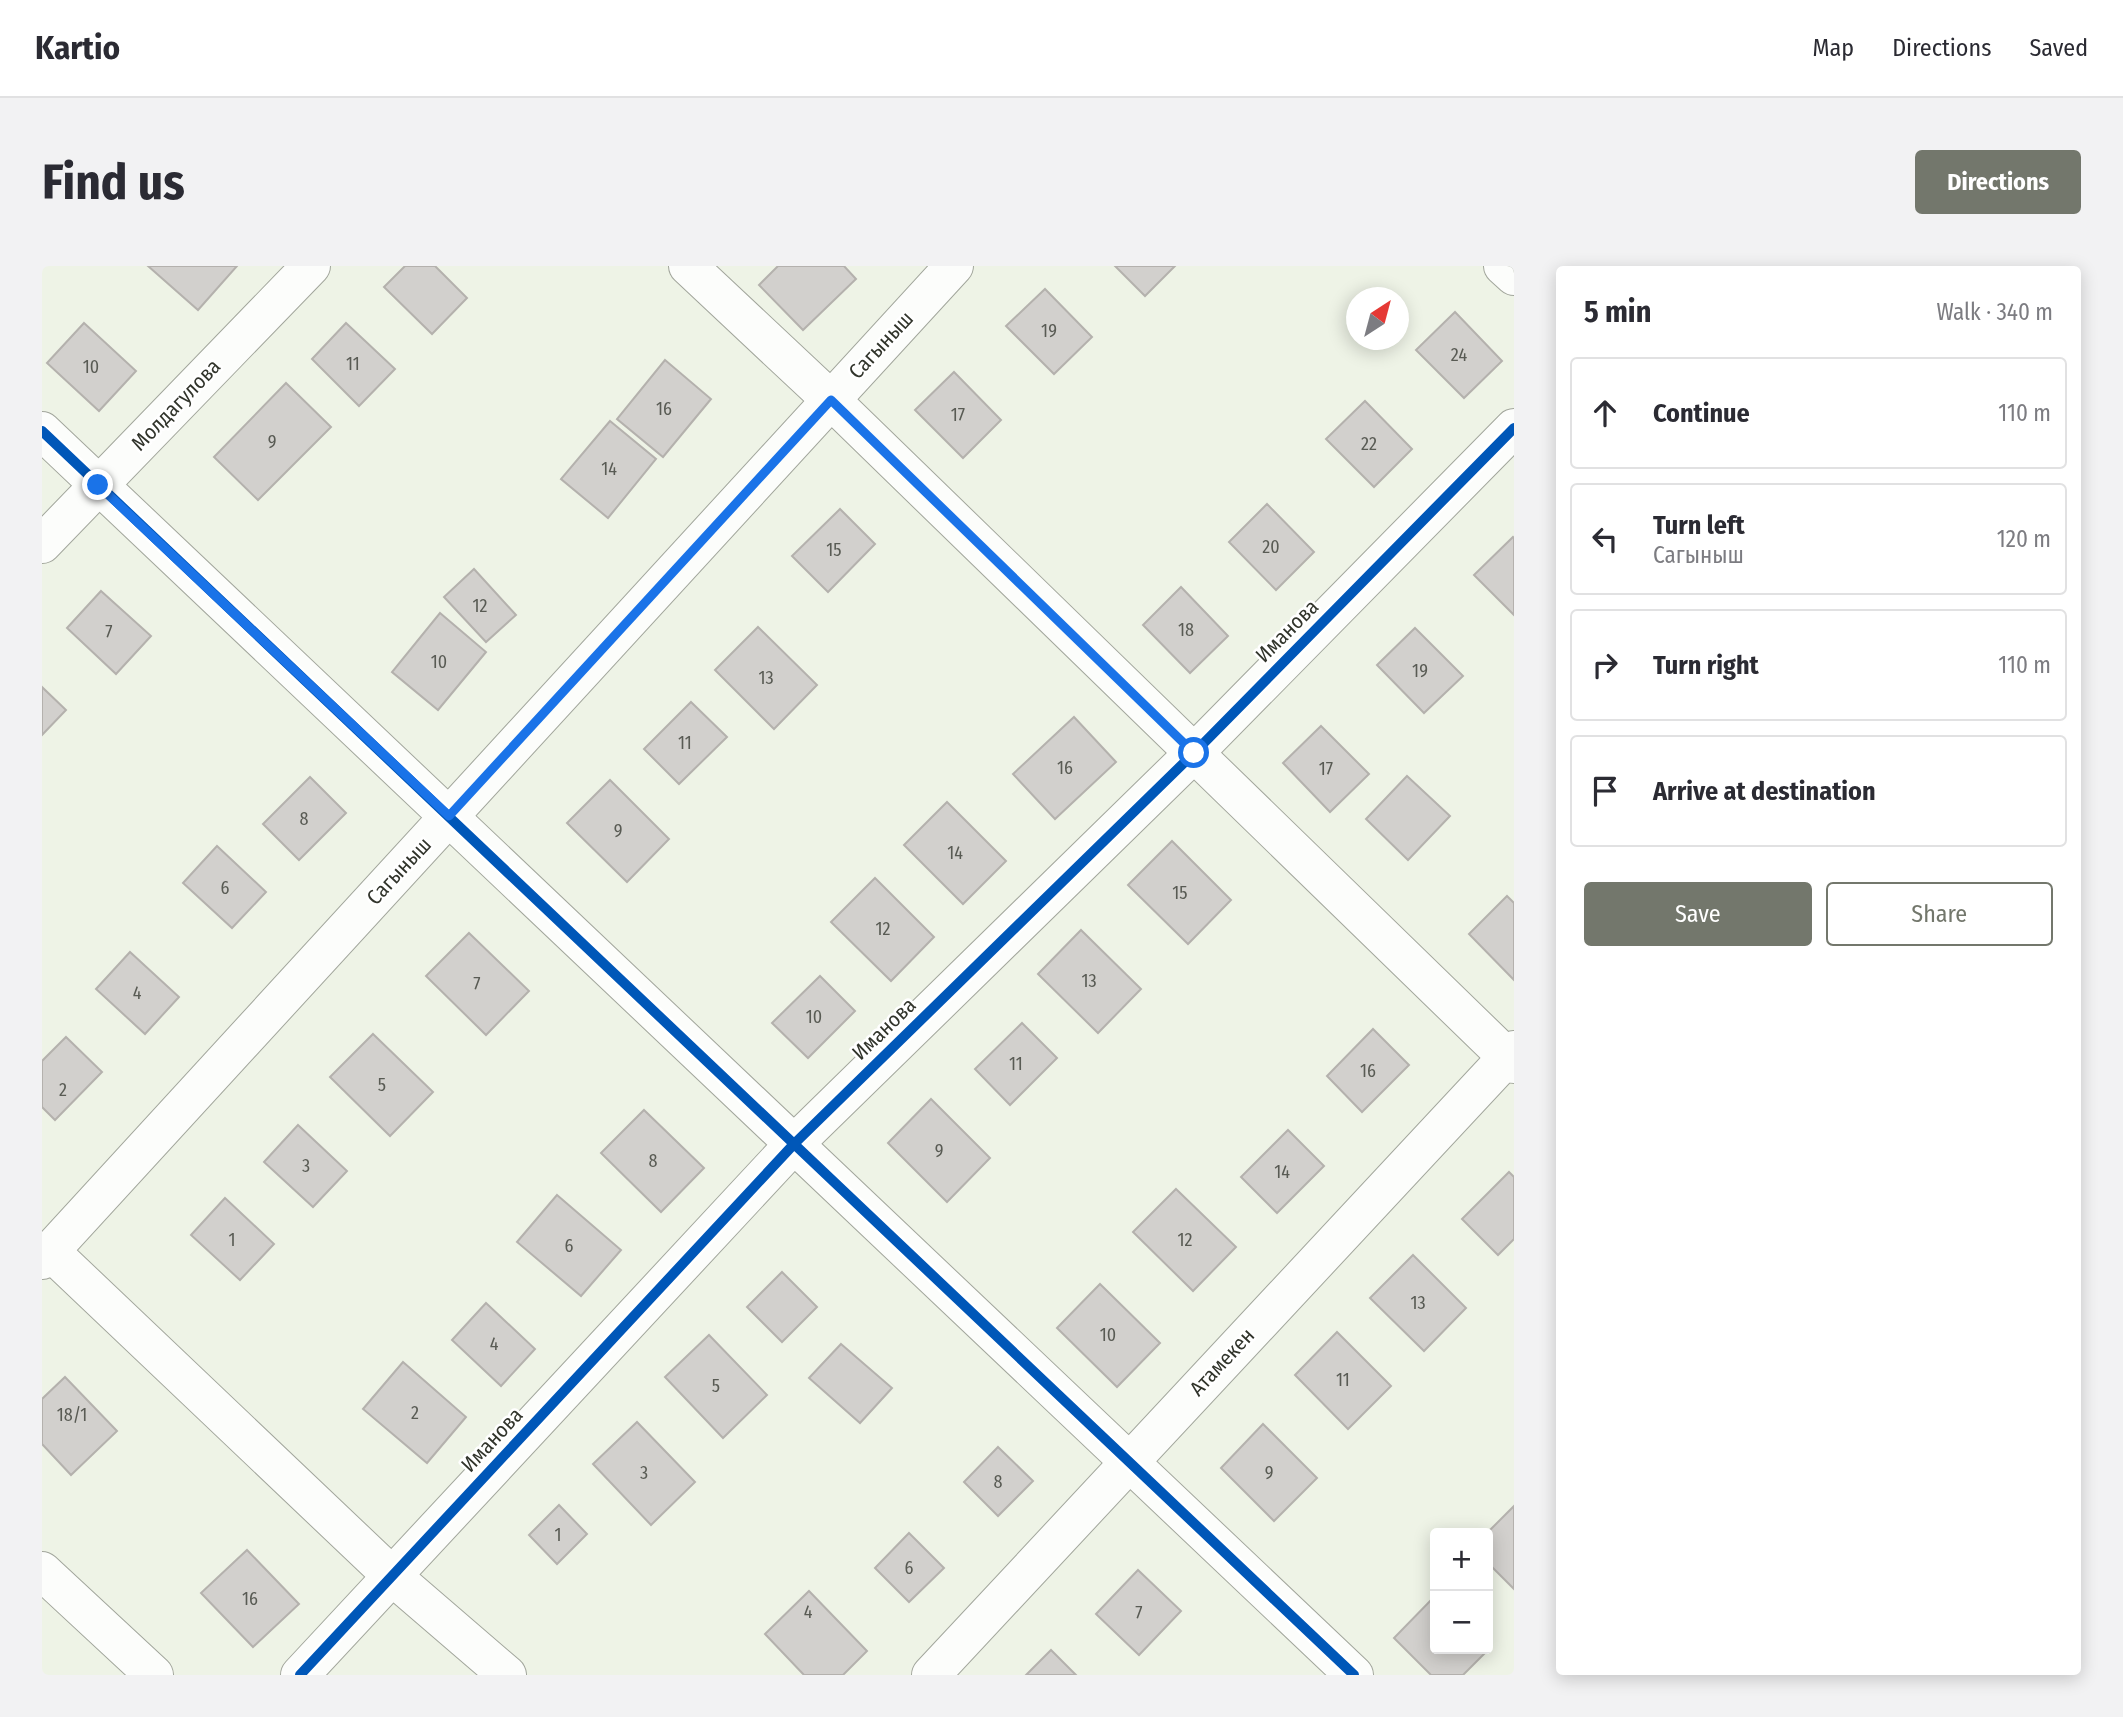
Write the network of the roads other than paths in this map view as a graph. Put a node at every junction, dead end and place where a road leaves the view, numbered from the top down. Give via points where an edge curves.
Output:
1 (311, 266) edge
2 (688, 266) edge
3 (954, 266) edge
4 (1503, 266) edge
5 (1514, 276) edge
6 (831, 400) junction
7 (1514, 428) edge
8 (42, 431) edge
9 (98, 485) junction
10 (42, 544) edge
11 (1194, 753) junction
12 (449, 816) junction
13 (1511, 1057) edge
14 (794, 1144) junction
15 (46, 1255) edge
16 (1129, 1462) junction
17 (42, 1572) edge
18 (392, 1576) junction
19 (153, 1675) edge
20 (300, 1675) edge
21 (508, 1675) edge
22 (931, 1675) edge
23 (1354, 1675) edge

1 - 9 street, Молдагулова
2 - 6 street
3 - 6 street, Сагыныш
4 - 5 street
6 - 11 street
6 - 12 street, Сагыныш
7 - 11 street, Иманова
8 - 9 street
9 - 10 street, Молдагулова
9 - 12 street
11 - 13 street
11 - 14 street, Иманова
12 - 14 street
12 - 15 street, Сагыныш
13 - 16 street, Атамекен
14 - 16 street
14 - 18 street, Иманова
15 - 18 street
16 - 22 street, Атамекен
16 - 23 street
17 - 19 street
18 - 20 street, Иманова
18 - 21 street

